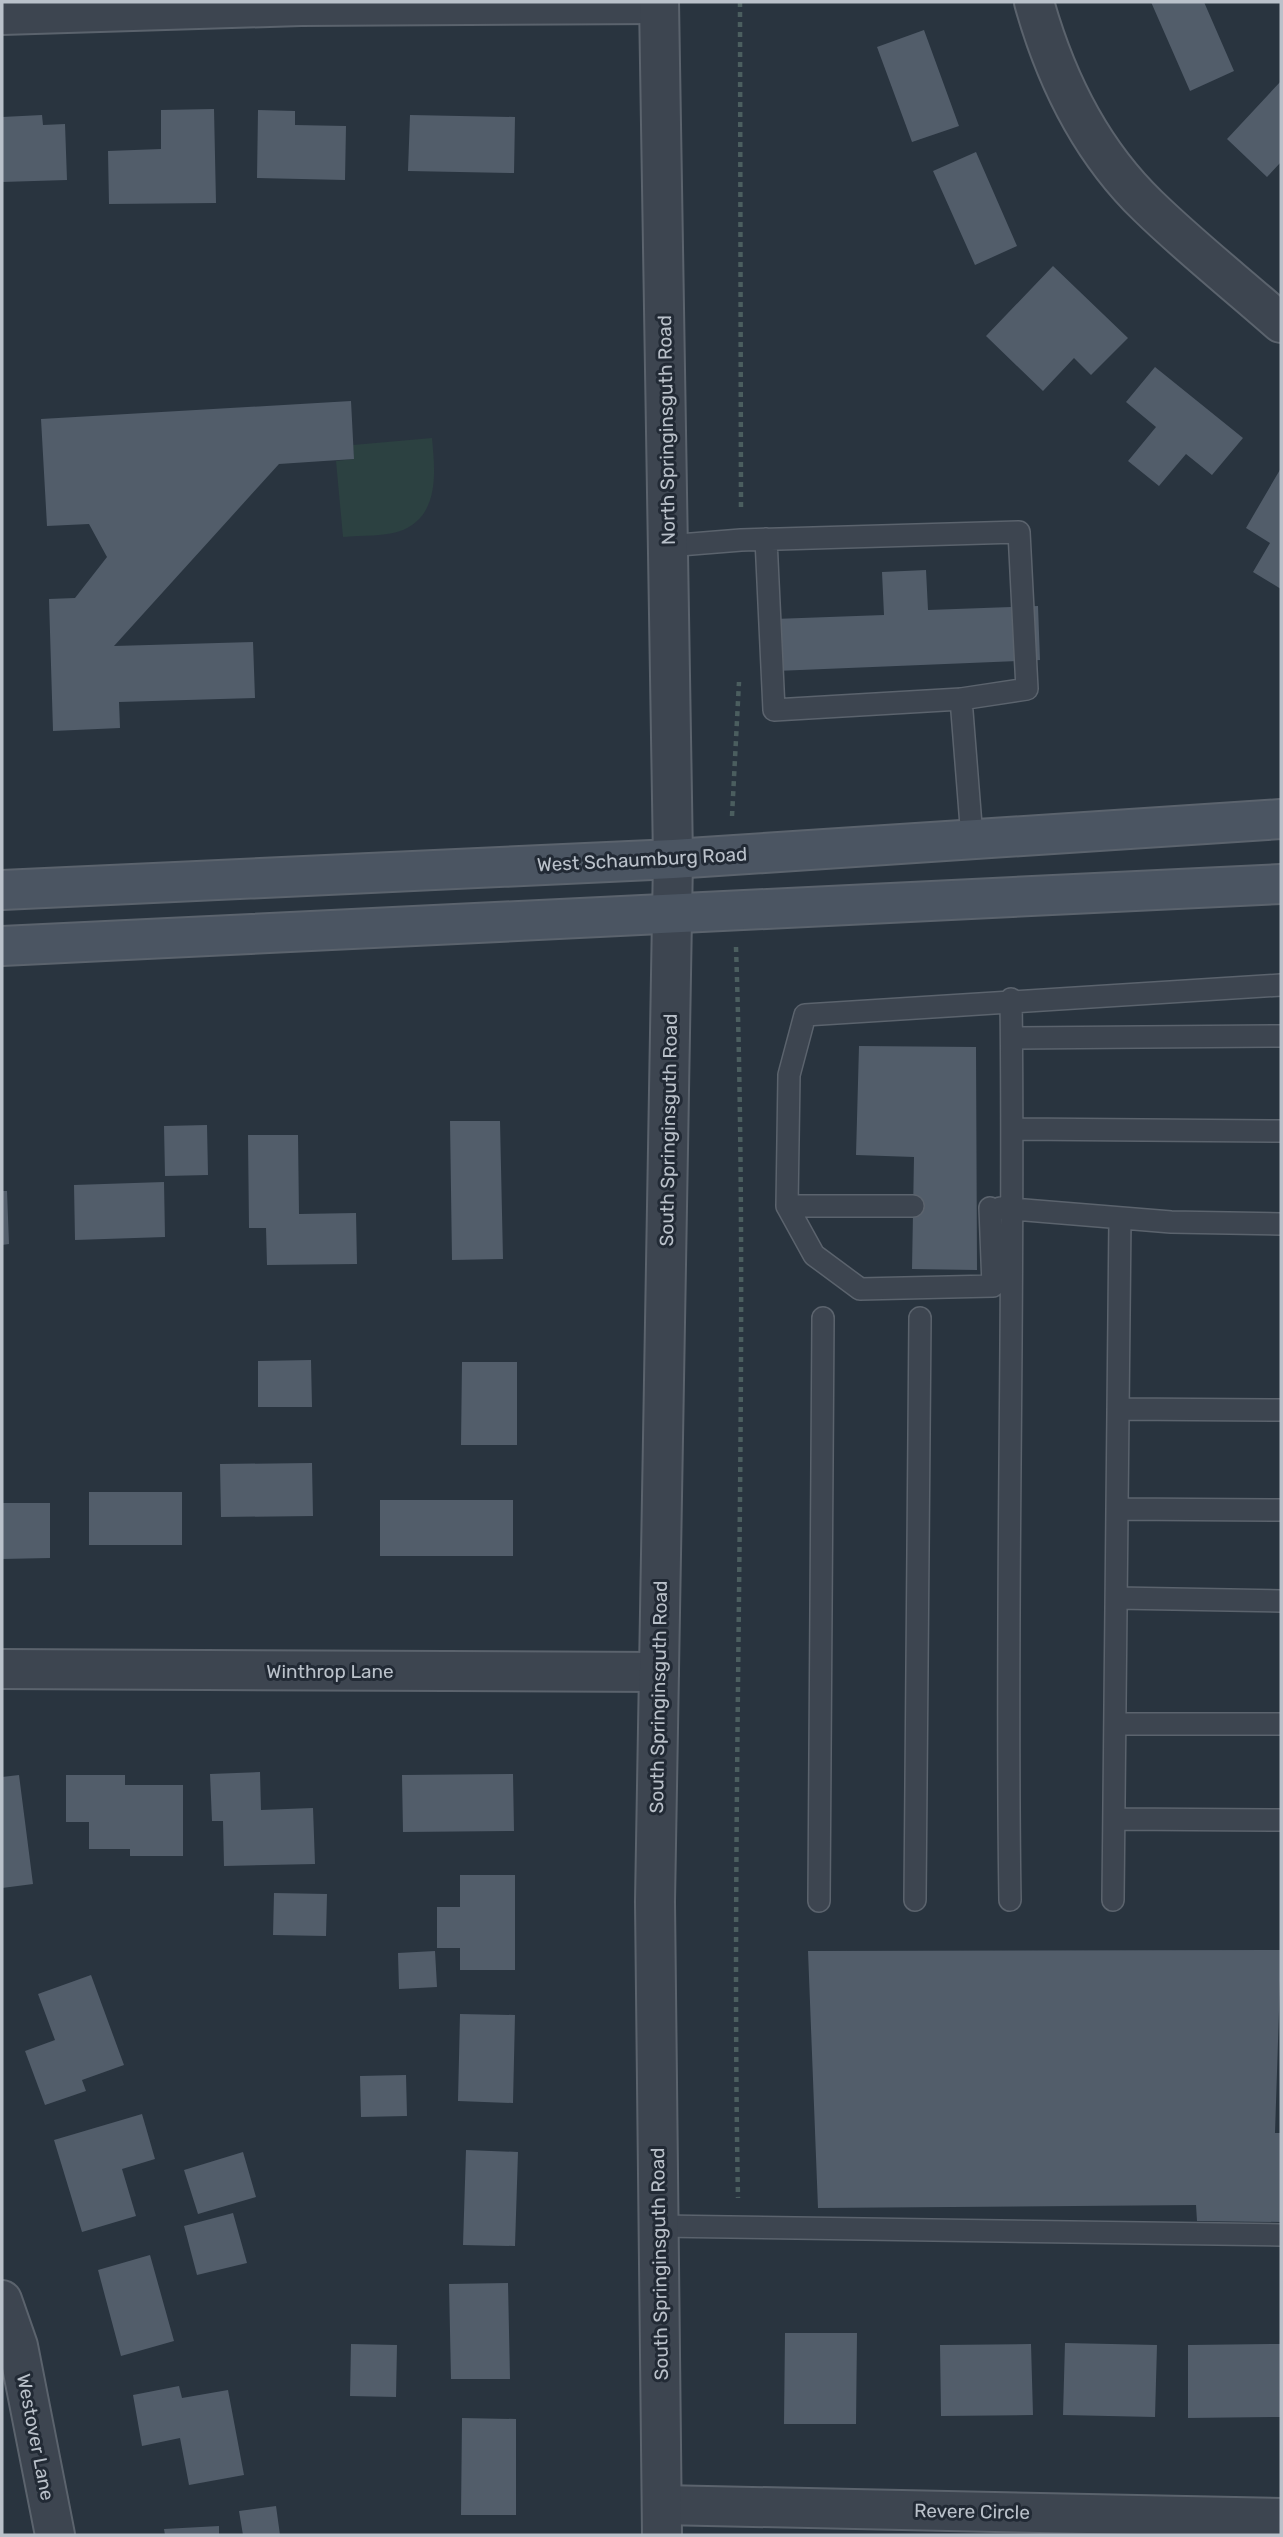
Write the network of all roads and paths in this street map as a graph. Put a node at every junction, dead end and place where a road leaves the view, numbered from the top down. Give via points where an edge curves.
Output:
1 (740, 2) edge
2 (1034, 2) edge
3 (659, 3) edge
4 (301, 4) edge
5 (2, 15) edge
6 (1281, 323) edge
7 (766, 539) junction
8 (741, 540) junction
9 (667, 546) junction
10 (740, 677) dead end
11 (961, 699) junction
12 (731, 805) dead end
13 (1281, 819) edge
14 (972, 838) junction
15 (673, 859) junction
16 (1281, 884) edge
17 (2, 890) edge
18 (672, 915) junction
19 (2, 946) edge
20 (737, 953) dead end
21 (1281, 985) edge
22 (1012, 999) junction
23 (1281, 1036) edge
24 (1012, 1038) junction
25 (1012, 1129) junction
26 (1281, 1131) edge
27 (787, 1206) junction
28 (914, 1206) dead end
29 (1012, 1208) junction
30 (1120, 1218) junction
31 (1281, 1224) edge
32 (823, 1318) dead end
33 (920, 1318) dead end
34 (1118, 1409) junction
35 (1281, 1410) edge
36 (1117, 1509) junction
37 (1281, 1510) edge
38 (1117, 1598) junction
39 (1281, 1601) edge
40 (2, 1669) edge
41 (659, 1672) junction
42 (1116, 1724) junction
43 (1281, 1724) edge
44 (1115, 1819) junction
45 (1281, 1820) edge
46 (915, 1900) dead end
47 (1010, 1900) dead end
48 (1113, 1900) dead end
49 (819, 1901) dead end
50 (659, 2227) junction
51 (738, 2229) junction
52 (1281, 2235) edge
53 (2, 2300) edge
54 (1281, 2518) edge
55 (662, 2520) edge
56 (55, 2535) edge

1 - 8 path
2 - 6 street via 1066,92 1099,147 1146,204
3 - 4 street
3 - 9 street, North Springinsguth Road
4 - 5 street
7 - 8 lane
7 - 11 lane via 774,710
7 - 11 lane via 1019,532 1027,690
8 - 9 lane
9 - 15 street, North Springinsguth Road
10 - 12 path
11 - 14 lane
13 - 14 main road, West Schaumburg Road
14 - 15 main road, West Schaumburg Road
15 - 17 main road, West Schaumburg Road
15 - 18 street, South Springinsguth Road
16 - 18 main road
18 - 19 main road
18 - 41 street, South Springinsguth Road
20 - 51 path via 742,1318 735,2058
21 - 22 lane
22 - 24 lane
22 - 27 lane via 805,1015 789,1075
23 - 24 lane
24 - 25 lane
25 - 26 lane
25 - 29 lane
27 - 28 lane
27 - 29 lane via 814,1255 860,1289 993,1286 983,1207
29 - 30 lane
29 - 47 lane via 1006,1684
30 - 31 lane
30 - 34 lane
32 - 49 lane
33 - 46 lane
34 - 35 lane
34 - 36 lane
36 - 37 lane
36 - 38 lane
38 - 39 lane
38 - 42 lane
40 - 41 street, Winthrop Lane
41 - 50 street, South Springinsguth Road via 655,1902
42 - 43 lane
42 - 44 lane
44 - 45 lane
44 - 48 lane
50 - 51 lane
50 - 55 street, South Springinsguth Road
51 - 52 lane
53 - 56 street, Westover Lane via 18,2346
54 - 55 street, Revere Circle

